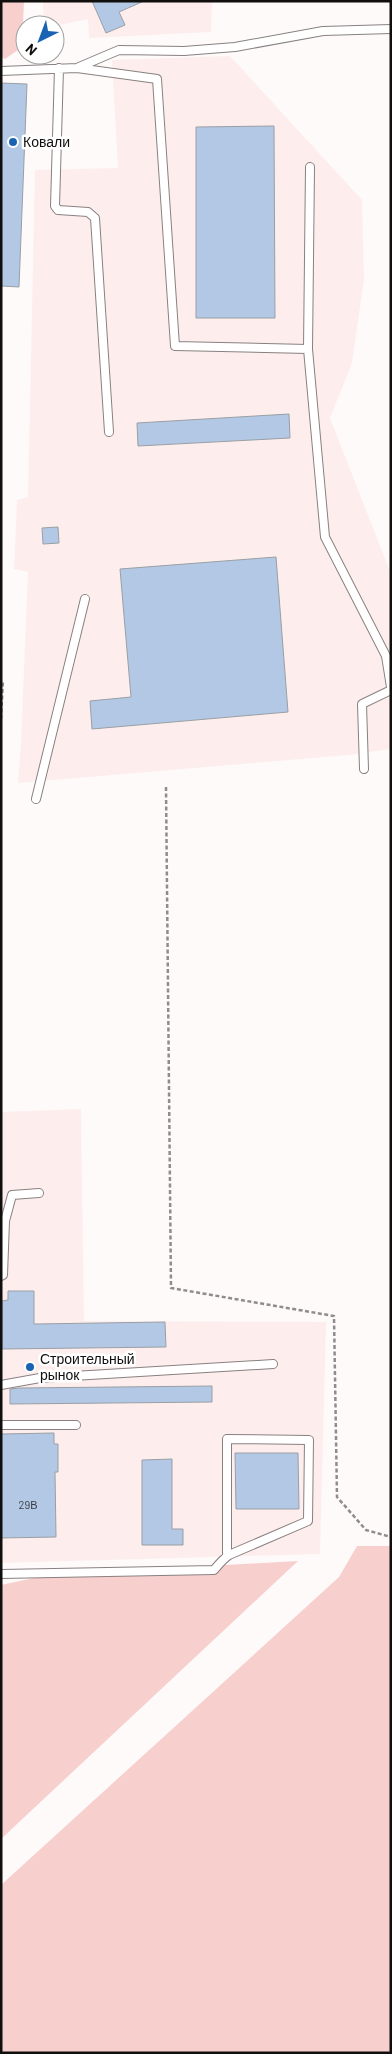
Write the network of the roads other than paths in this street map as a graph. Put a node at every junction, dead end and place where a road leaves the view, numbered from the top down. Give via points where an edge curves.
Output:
1 (391, 29) edge
2 (59, 68) junction
3 (77, 68) junction
4 (1, 71) edge
5 (310, 167) dead end
6 (308, 349) junction
7 (108, 432) dead end
8 (85, 599) dead end
9 (391, 689) edge
10 (364, 769) dead end
11 (36, 799) dead end
12 (39, 1193) dead end
13 (1, 1276) edge
14 (273, 1364) dead end
15 (1, 1385) edge
16 (1, 1425) edge
17 (76, 1425) dead end
18 (227, 1556) junction
19 (1, 1574) edge

1 - 3 lane via 322,31 235,47 184,51 119,50
2 - 3 lane
2 - 4 lane
2 - 7 lane via 55,206 58,210 88,212 95,218
3 - 6 lane via 157,78 175,346
5 - 6 lane
6 - 9 lane via 325,537 386,656
8 - 11 lane
9 - 10 lane via 362,704
12 - 13 lane via 12,1195 5,1221
14 - 15 lane via 40,1378
16 - 17 lane
18 - 18 lane via 227,1438 309,1440 308,1521
18 - 19 lane via 214,1570

